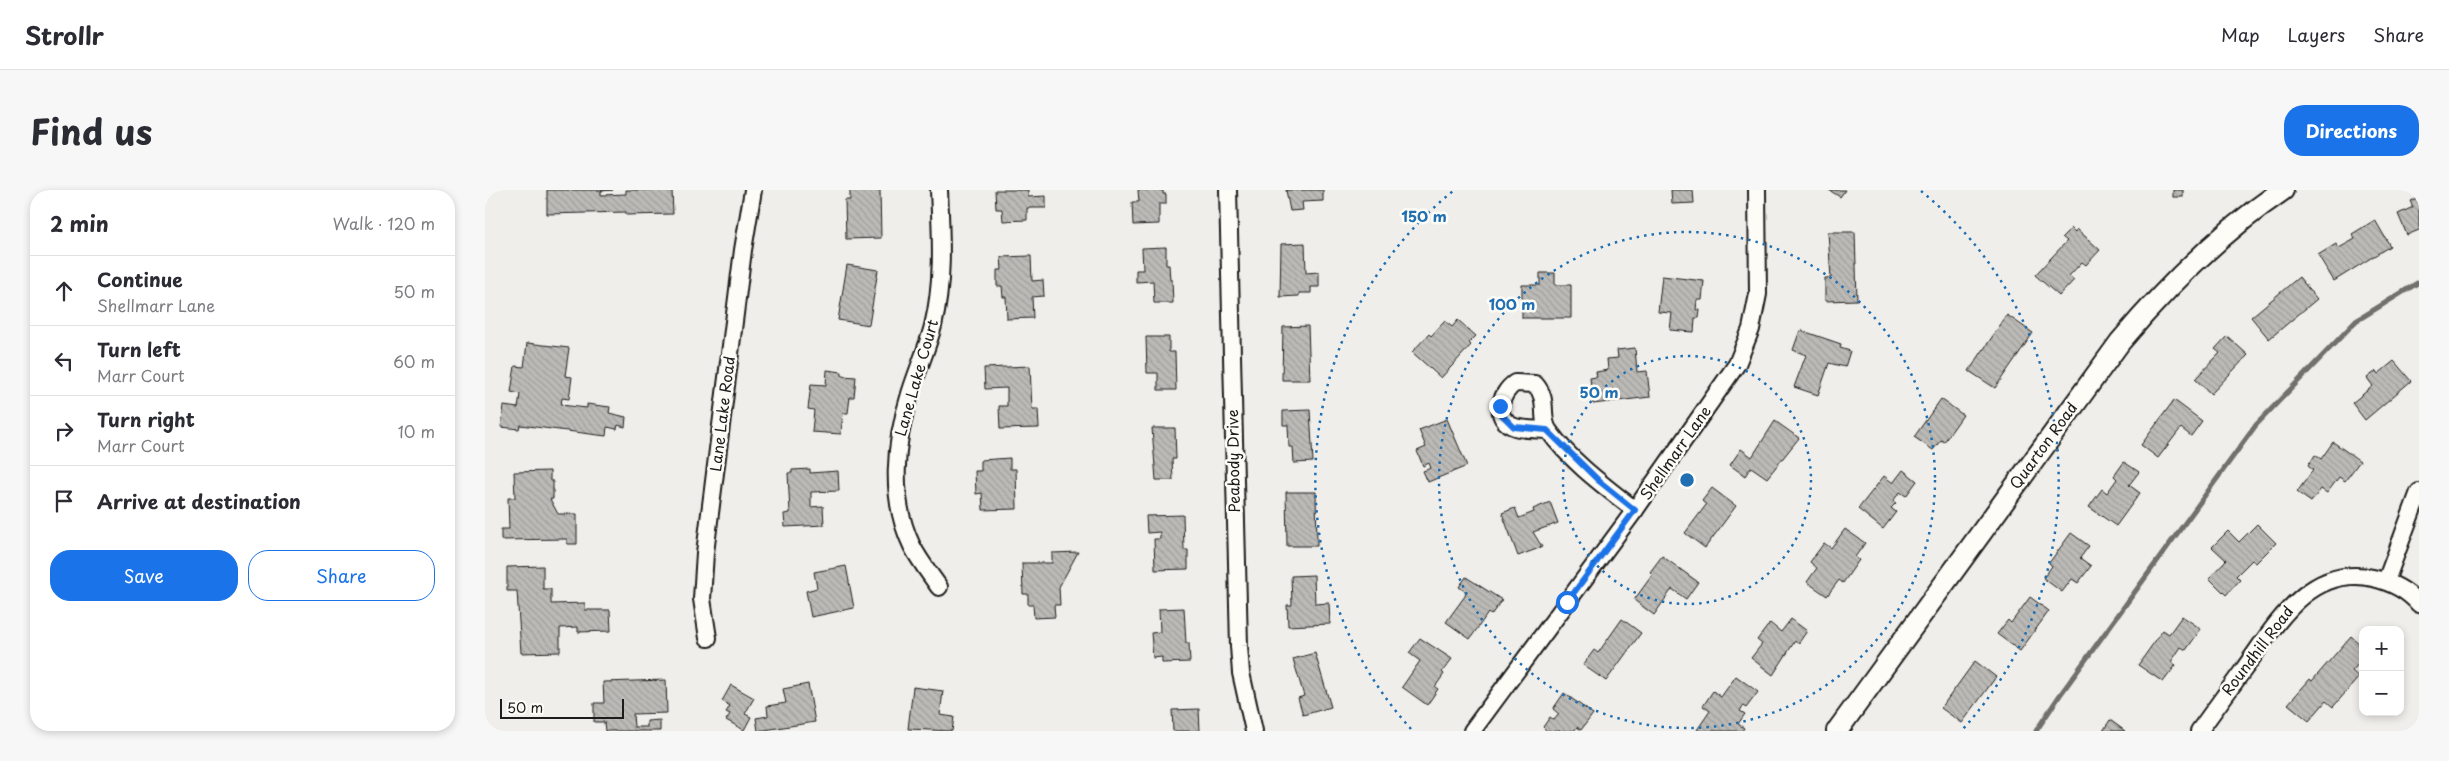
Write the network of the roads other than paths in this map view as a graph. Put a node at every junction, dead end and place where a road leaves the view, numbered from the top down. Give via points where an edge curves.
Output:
1 (753, 190) edge
2 (939, 190) edge
3 (1228, 190) edge
4 (1757, 190) edge
5 (2283, 190) edge
6 (1547, 430) dead end
7 (2419, 492) edge
8 (1635, 510) junction
9 (2385, 581) junction
10 (939, 587) dead end
11 (2419, 604) edge
12 (708, 638) dead end
13 (1254, 731) edge
14 (1472, 731) edge
15 (1837, 731) edge
16 (2199, 731) edge

1 - 12 street, Lane Lake Road via 705,553 702,599
2 - 10 street, Lane Lake Court via 941,263 938,300 933,327 901,426 896,464 904,525 912,546
3 - 13 street, Peabody Drive via 1239,646 1241,673
4 - 8 street, Shellmarr Lane via 1757,294 1746,344 1726,382
5 - 15 street, Quarton Road via 2197,258 2120,342
6 - 8 street via 1599,481
7 - 9 street
8 - 14 street, Shellmarr Lane
9 - 11 street
9 - 16 street, Roundhill Road via 2345,576 2322,584 2299,598 2277,621

